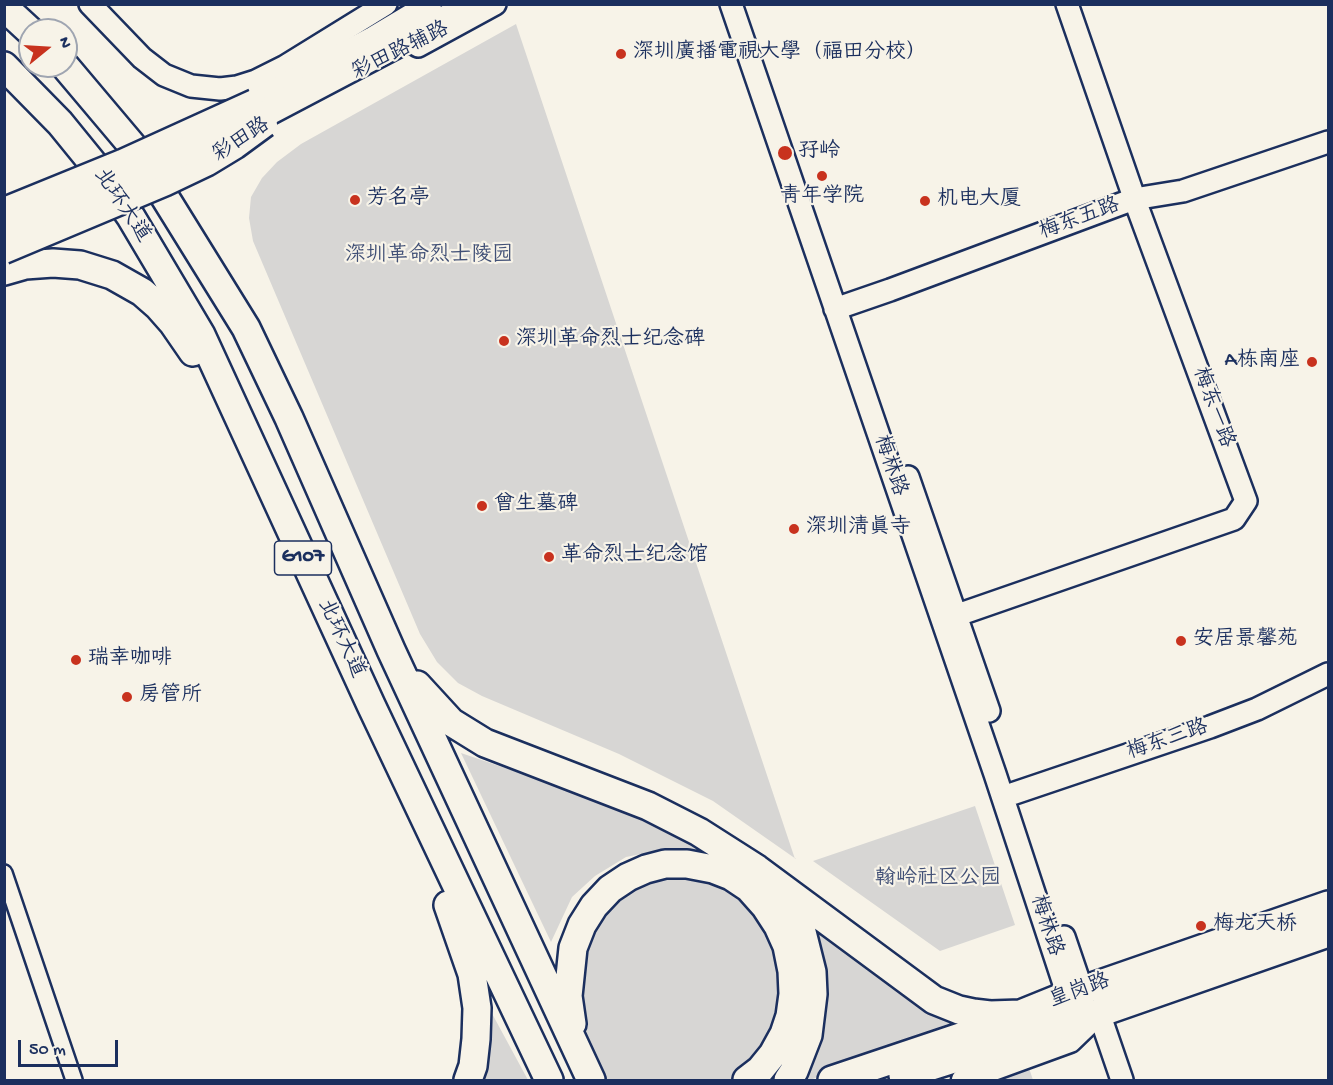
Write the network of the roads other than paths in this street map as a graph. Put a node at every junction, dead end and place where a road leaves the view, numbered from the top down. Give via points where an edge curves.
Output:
1 (90, 4) edge
2 (386, 4) edge
3 (404, 4) edge
4 (467, 4) edge
5 (495, 4) edge
6 (1067, 4) edge
7 (4, 7) edge
8 (740, 9) edge
9 (431, 15) edge
10 (18, 20) edge
11 (5, 67) edge
12 (311, 70) junction
13 (74, 78) edge
14 (339, 83) junction
15 (260, 114) junction
16 (1329, 142) edge
17 (1134, 199) junction
18 (4, 209) edge
19 (4, 227) edge
20 (4, 252) edge
21 (4, 271) edge
22 (841, 306) junction
23 (241, 423) junction
24 (950, 617) junction
25 (392, 650) junction
26 (1329, 674) edge
27 (371, 705) junction
28 (1010, 795) junction
29 (756, 869) junction
30 (4, 873) edge
31 (1329, 905) edge
32 (1329, 933) edge
33 (1075, 993) junction
34 (1099, 1013) junction
35 (1021, 1014) junction
36 (576, 1049) junction
37 (74, 1080) edge
38 (468, 1080) edge
39 (549, 1080) edge
40 (591, 1080) edge
41 (747, 1080) edge
42 (788, 1080) edge
43 (832, 1080) edge
44 (887, 1080) edge
45 (963, 1080) edge
46 (1122, 1080) edge

1 - 2 street via 164,75 191,86 220,89 256,81 284,67
3 - 12 main road via 369,25
4 - 9 main road, 彩田路
5 - 14 street, 彩田路辅路
6 - 17 street, 梅东一路
7 - 10 highway
8 - 22 street, 梅林路
9 - 12 main road, 彩田路 via 373,38
9 - 14 main road, 彩田路
9 - 15 highway
11 - 23 highway, 北环大道 / G107 via 60,123 131,217 201,335
12 - 15 main road, 彩田路
13 - 25 highway, 北环大道 / G107 via 135,149 246,328
14 - 15 main road, 彩田路
15 - 18 main road, 彩田路, bridge via 133,157
15 - 19 highway, bridge via 177,155
15 - 20 main road, 彩田路, bridge via 236,147 207,164
16 - 17 street, 梅东五路 via 1183,191
17 - 22 street, 梅东五路
17 - 24 street, 梅东一路 via 1246,501 1234,519
21 - 23 highway via 41,263 80,265 112,275 142,292 173,323
22 - 24 street, 梅林路
23 - 27 highway, 北环大道 / G107
24 - 28 street, 梅林路
25 - 29 highway via 431,702 469,734 673,818
25 - 36 highway, 北环大道 / G107
26 - 28 street, 梅东三路 via 1210,727
27 - 38 highway via 472,974 476,1039
27 - 39 highway, 北环大道 / G107
28 - 33 street, 梅林路
29 - 35 highway via 933,1000 973,1013
29 - 42 highway via 779,893 802,932 812,972 808,1035
30 - 37 street
31 - 33 highway, 皇岗路
32 - 34 highway, 皇岗路
33 - 35 highway, 皇岗路
34 - 44 highway, 皇岗路
34 - 45 main road via 1070,1041
34 - 46 street
35 - 43 highway, 皇岗路
36 - 40 highway, 北环大道 / G107
36 - 41 highway via 568,996 569,974 573,948 594,906 610,889 646,869 664,864 704,867 731,876 749,888 765,906 787,946 793,994 790,1016 773,1054

